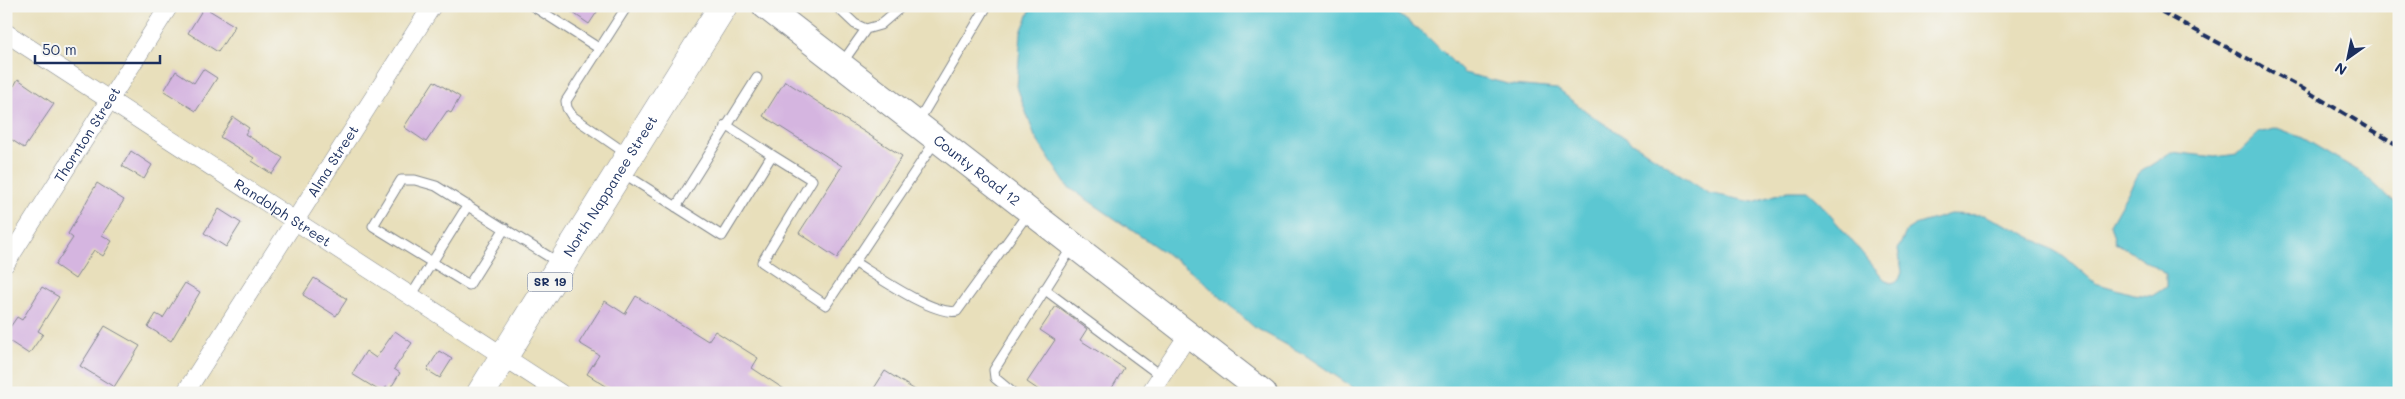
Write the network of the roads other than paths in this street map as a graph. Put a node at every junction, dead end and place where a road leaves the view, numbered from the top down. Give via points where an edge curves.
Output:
1 (170, 6) edge
2 (432, 6) edge
3 (533, 6) edge
4 (627, 6) edge
5 (723, 6) edge
6 (765, 6) edge
7 (836, 6) edge
8 (902, 6) edge
9 (987, 6) edge
10 (866, 29) junction
11 (6, 33) edge
12 (600, 49) junction
13 (841, 65) junction
14 (756, 78) dead end
15 (110, 100) junction
16 (726, 125) junction
17 (926, 132) junction
18 (772, 154) junction
19 (625, 163) junction
20 (468, 205) junction
21 (676, 207) junction
22 (1030, 212) junction
23 (295, 220) junction
24 (505, 228) junction
25 (1073, 246) junction
26 (432, 262) junction
27 (854, 262) junction
28 (6, 263) edge
29 (562, 264) junction
30 (1044, 289) junction
31 (411, 296) junction
32 (1188, 335) junction
33 (504, 357) junction
34 (1161, 376) junction
35 (1253, 387) edge
36 (185, 393) edge
37 (481, 393) edge
38 (560, 393) edge
39 (1013, 393) edge
40 (1150, 393) edge

1 - 15 street, Thornton Street
2 - 23 street, Alma Street
3 - 12 lane
4 - 12 lane
5 - 19 main road, North Nappanee Street / SR 19
6 - 13 main road, County Road 12
7 - 10 lane via 855,24
8 - 10 lane via 880,25
9 - 17 lane
10 - 13 lane
11 - 15 street, Randolph Street
12 - 19 lane via 566,101 567,108
13 - 17 main road, County Road 12
14 - 16 lane
15 - 23 street, Randolph Street
15 - 28 street, Thornton Street
16 - 18 lane
16 - 21 lane
17 - 22 main road, County Road 12
17 - 27 lane
18 - 21 lane via 722,236
18 - 27 lane via 812,180 762,262 826,305
19 - 21 lane
19 - 29 main road, North Nappanee Street / SR 19
20 - 24 lane
20 - 26 lane
20 - 26 lane via 436,186 401,180 373,226
22 - 25 main road, County Road 12
22 - 27 lane via 957,311 942,311 918,300
23 - 31 street, Randolph Street
23 - 36 street, Alma Street
24 - 26 lane via 469,286
24 - 29 lane
25 - 30 lane
25 - 32 main road, County Road 12
26 - 31 lane
29 - 33 main road, North Nappanee Street / SR 19
30 - 34 lane
30 - 39 lane via 994,370 995,378
31 - 33 street, Randolph Street
32 - 34 street
32 - 35 main road, County Road 12
33 - 37 main road, North Nappanee Street / SR 19
33 - 38 street, Randolph Street
34 - 40 street

